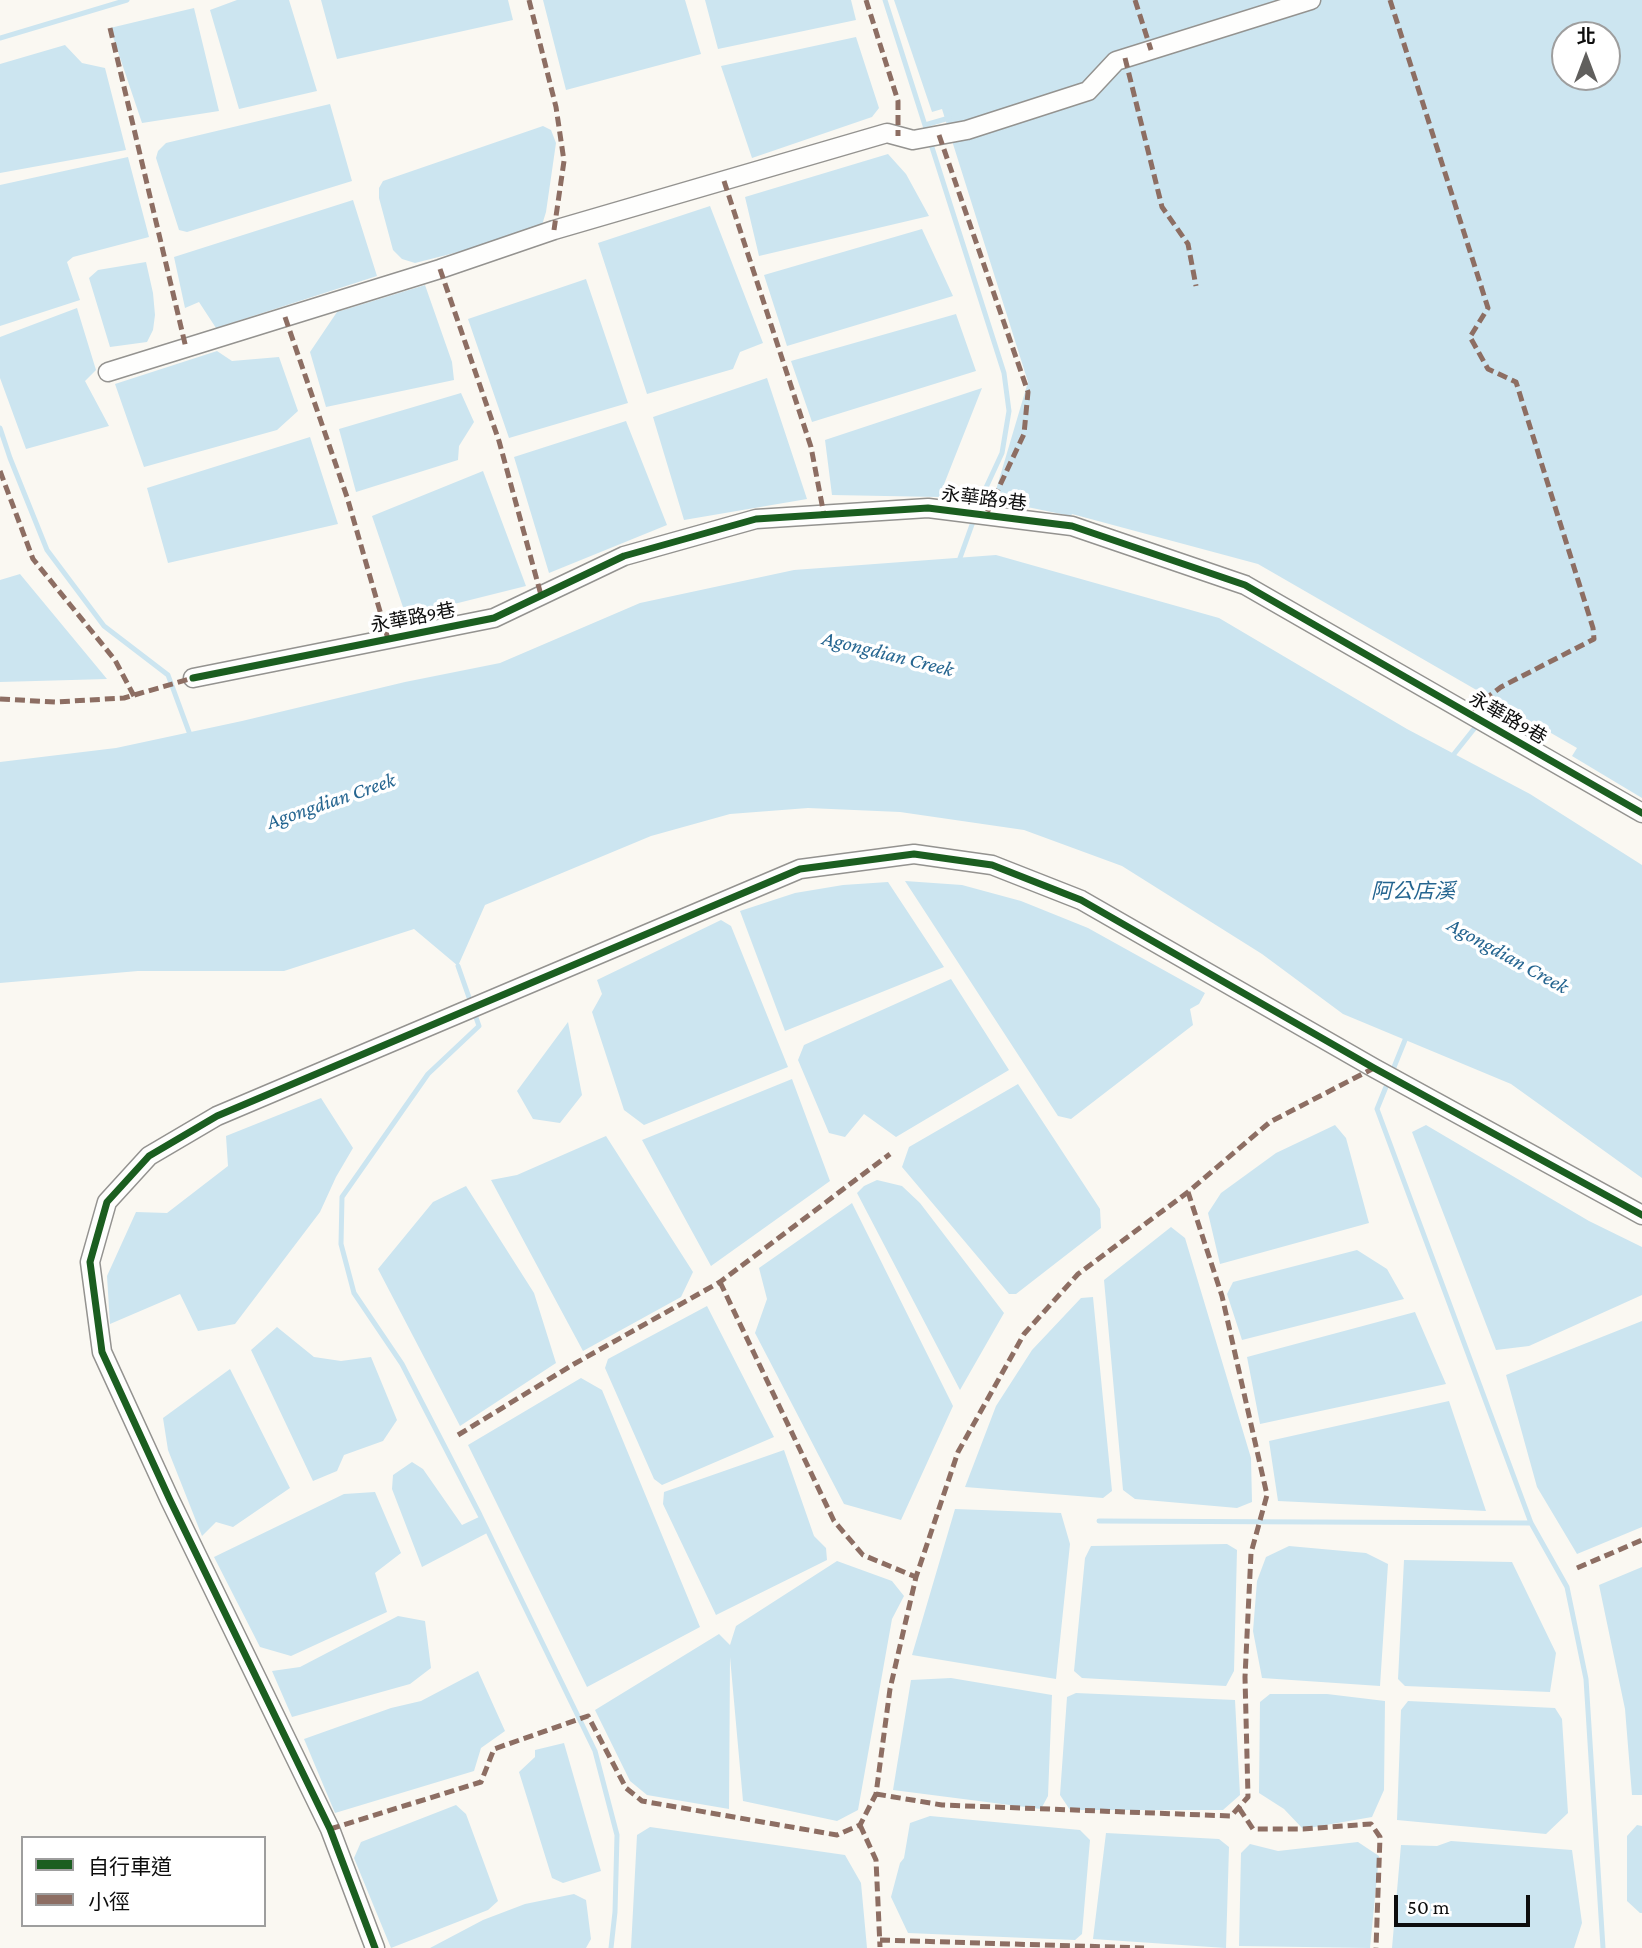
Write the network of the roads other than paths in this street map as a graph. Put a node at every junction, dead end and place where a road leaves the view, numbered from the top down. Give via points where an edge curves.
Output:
1 (1311, 0) edge
2 (108, 372) dead end
3 (193, 678) dead end
4 (1642, 813) edge
5 (1642, 1215) edge
6 (375, 1948) edge

1 - 2 street via 1116,61 1088,91 967,131 913,139 887,133 554,230
3 - 4 street, 永華路9巷 via 494,618 624,556 756,519 928,508 1072,526 1245,585
5 - 6 street via 1081,900 992,865 914,855 800,869 218,1116 149,1156 107,1202 90,1262 102,1352 330,1829

